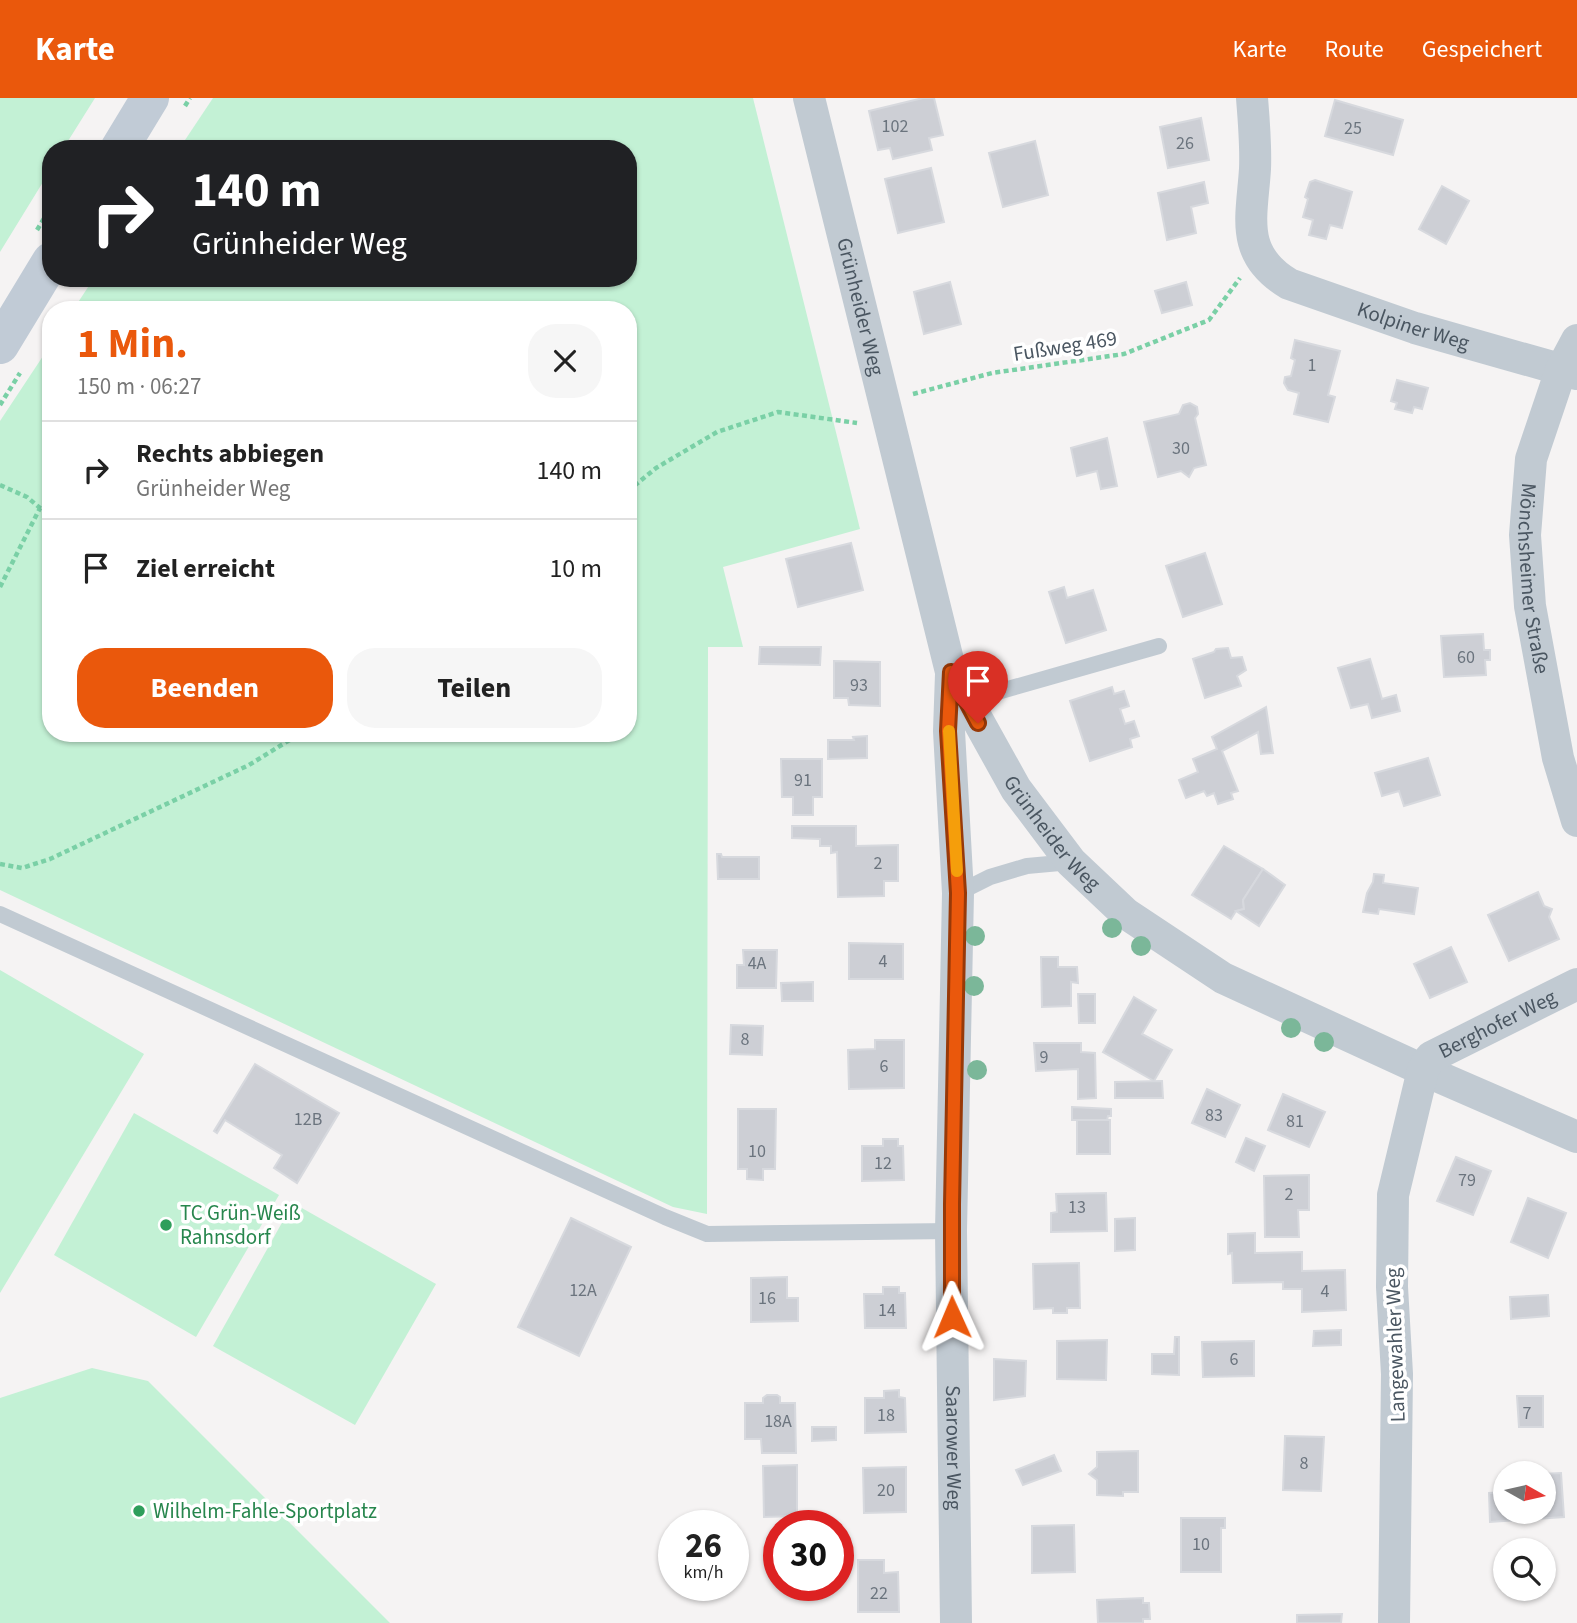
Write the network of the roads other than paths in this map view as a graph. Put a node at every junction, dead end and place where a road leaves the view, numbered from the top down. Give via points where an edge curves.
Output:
1 (150, 98) edge
2 (809, 98) edge
3 (1252, 98) edge
4 (124, 140) edge
5 (42, 276) edge
6 (1577, 341) edge
7 (0, 345) edge
8 (1569, 372) edge
9 (1159, 646) dead end
10 (951, 672) junction
11 (966, 701) junction
12 (1577, 821) edge
13 (1071, 862) junction
14 (958, 893) junction
15 (0, 914) edge
16 (1577, 984) edge
17 (1423, 1070) junction
18 (1577, 1137) edge
19 (951, 1231) junction
20 (956, 1623) edge
21 (1394, 1623) edge

1 - 4 main road
2 - 10 street, Grünheider Weg
3 - 8 street, Kolpiner Weg via 1255,171 1251,235 1274,275 1415,328
5 - 7 main road
6 - 8 street, Mönchsheimer Straße
8 - 12 street, Mönchsheimer Straße via 1531,458 1525,536 1532,618 1558,758
9 - 11 lane
10 - 11 street, Grünheider Weg
10 - 14 street, Saarower Weg via 948,731
11 - 13 street, Grünheider Weg via 1016,789
13 - 14 lane via 1027,866
13 - 17 street, Grünheider Weg via 1125,913 1223,978
14 - 19 street, Saarower Weg
15 - 19 lane via 707,1234
16 - 17 street, Berghofer Weg via 1432,1057
17 - 18 street, Grünheider Weg
17 - 21 street, Langewahler Weg via 1393,1195 1397,1374
19 - 20 street, Saarower Weg

